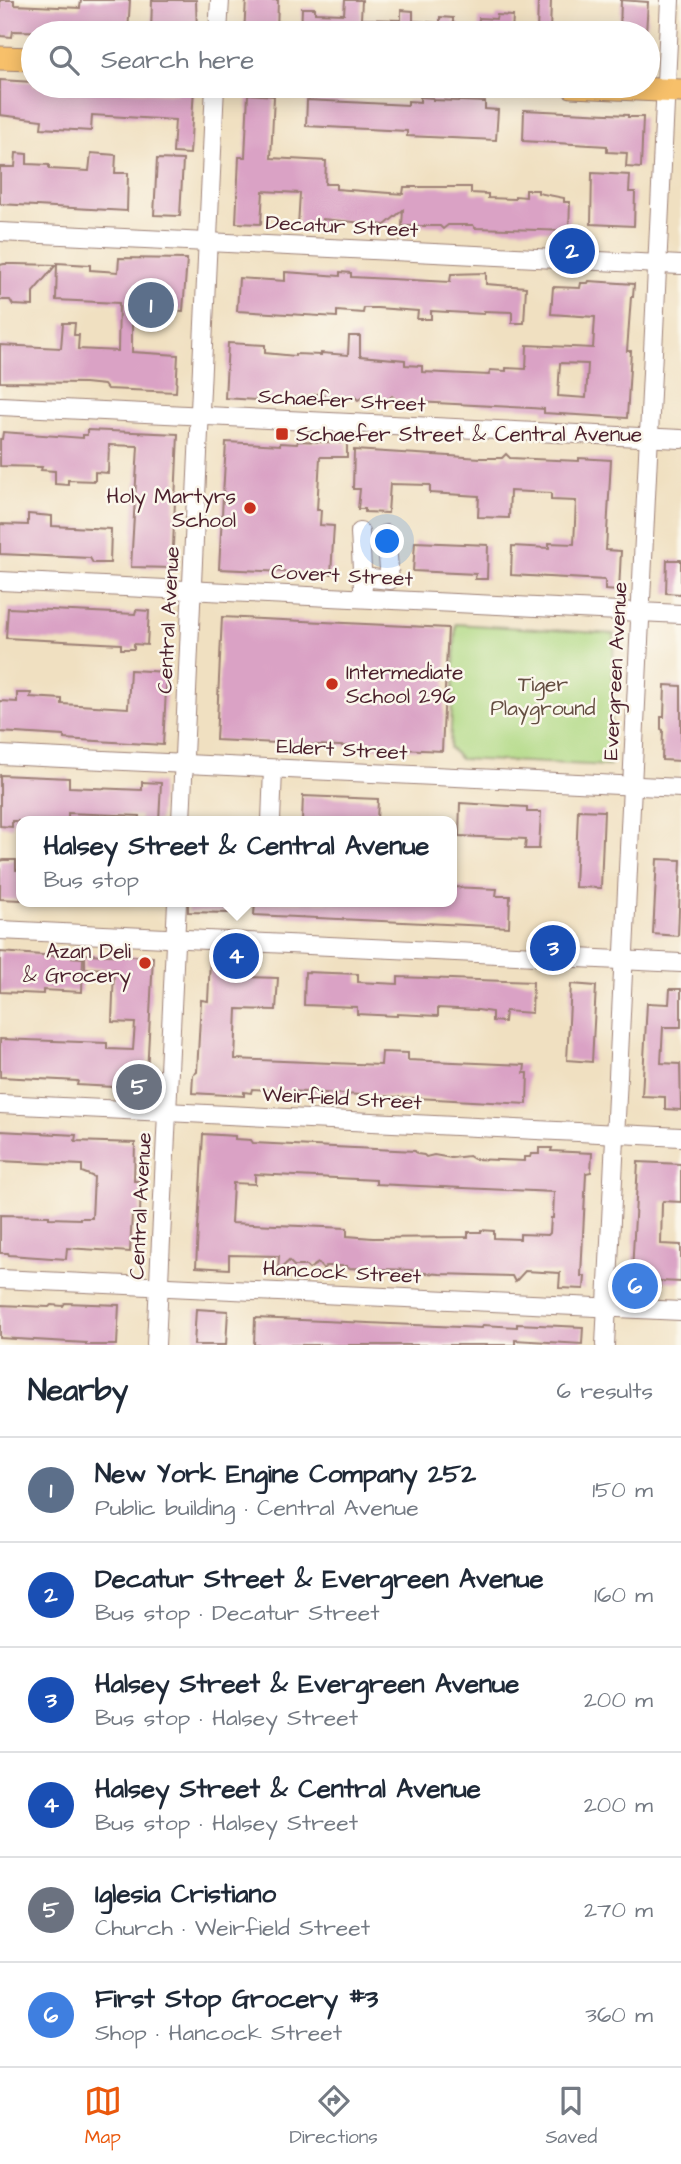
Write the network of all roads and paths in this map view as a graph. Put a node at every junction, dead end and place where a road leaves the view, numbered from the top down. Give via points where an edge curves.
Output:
1 (220, 0) edge
2 (670, 0) edge
3 (219, 21) edge
4 (0, 58) edge
5 (21, 59) edge
6 (673, 91) edge
7 (215, 98) edge
8 (0, 232) edge
9 (209, 242) junction
10 (657, 264) junction
11 (681, 265) edge
12 (0, 406) edge
13 (201, 416) junction
14 (649, 438) junction
15 (681, 439) edge
16 (360, 532) dead end
17 (386, 534) dead end
18 (362, 577) junction
19 (0, 581) edge
20 (193, 590) junction
21 (364, 598) junction
22 (640, 612) junction
23 (681, 614) edge
24 (0, 755) edge
25 (184, 764) junction
26 (273, 769) junction
27 (632, 786) junction
28 (681, 788) edge
29 (181, 816) edge
30 (271, 816) edge
31 (177, 907) edge
32 (0, 930) edge
33 (176, 938) junction
34 (624, 960) junction
35 (681, 962) edge
36 (0, 1104) edge
37 (167, 1112) junction
38 (615, 1133) junction
39 (681, 1137) edge
40 (0, 1279) edge
41 (159, 1286) junction
42 (607, 1308) junction
43 (681, 1311) edge
44 (156, 1345) edge
45 (605, 1345) edge

1 - 3 street
2 - 6 street, Evergreen Avenue
4 - 5 main road
6 - 10 street, Evergreen Avenue
7 - 9 street, Central Avenue
8 - 9 street, Decatur Street
9 - 10 street, Decatur Street
9 - 13 street, Central Avenue
10 - 11 street, Decatur Street
10 - 14 street, Evergreen Avenue
12 - 13 street, Schaefer Street
13 - 14 street, Schaefer Street
13 - 20 street, Central Avenue
14 - 15 street, Schaefer Street
14 - 22 street, Evergreen Avenue
16 - 18 street
17 - 18 street via 390,580
18 - 21 street
19 - 20 street, Covert Street
20 - 21 street, Covert Street
20 - 25 street, Central Avenue
21 - 22 street, Covert Street
22 - 23 street, Covert Street
22 - 27 street, Evergreen Avenue
24 - 25 street, Eldert Street
25 - 26 street, Eldert Street
25 - 29 street, Central Avenue
26 - 27 street, Eldert Street
26 - 30 street
27 - 28 street, Eldert Street
27 - 34 street, Evergreen Avenue
31 - 33 street, Central Avenue
32 - 33 street
33 - 34 street
33 - 37 street, Central Avenue
34 - 35 street
34 - 38 street, Evergreen Avenue
36 - 37 street, Weirfield Street
37 - 38 street, Weirfield Street
37 - 41 street, Central Avenue
38 - 39 street, Weirfield Street
38 - 42 street, Evergreen Avenue
40 - 41 street, Hancock Street
41 - 42 street, Hancock Street
41 - 44 street, Central Avenue
42 - 43 street, Hancock Street
42 - 45 street, Evergreen Avenue

